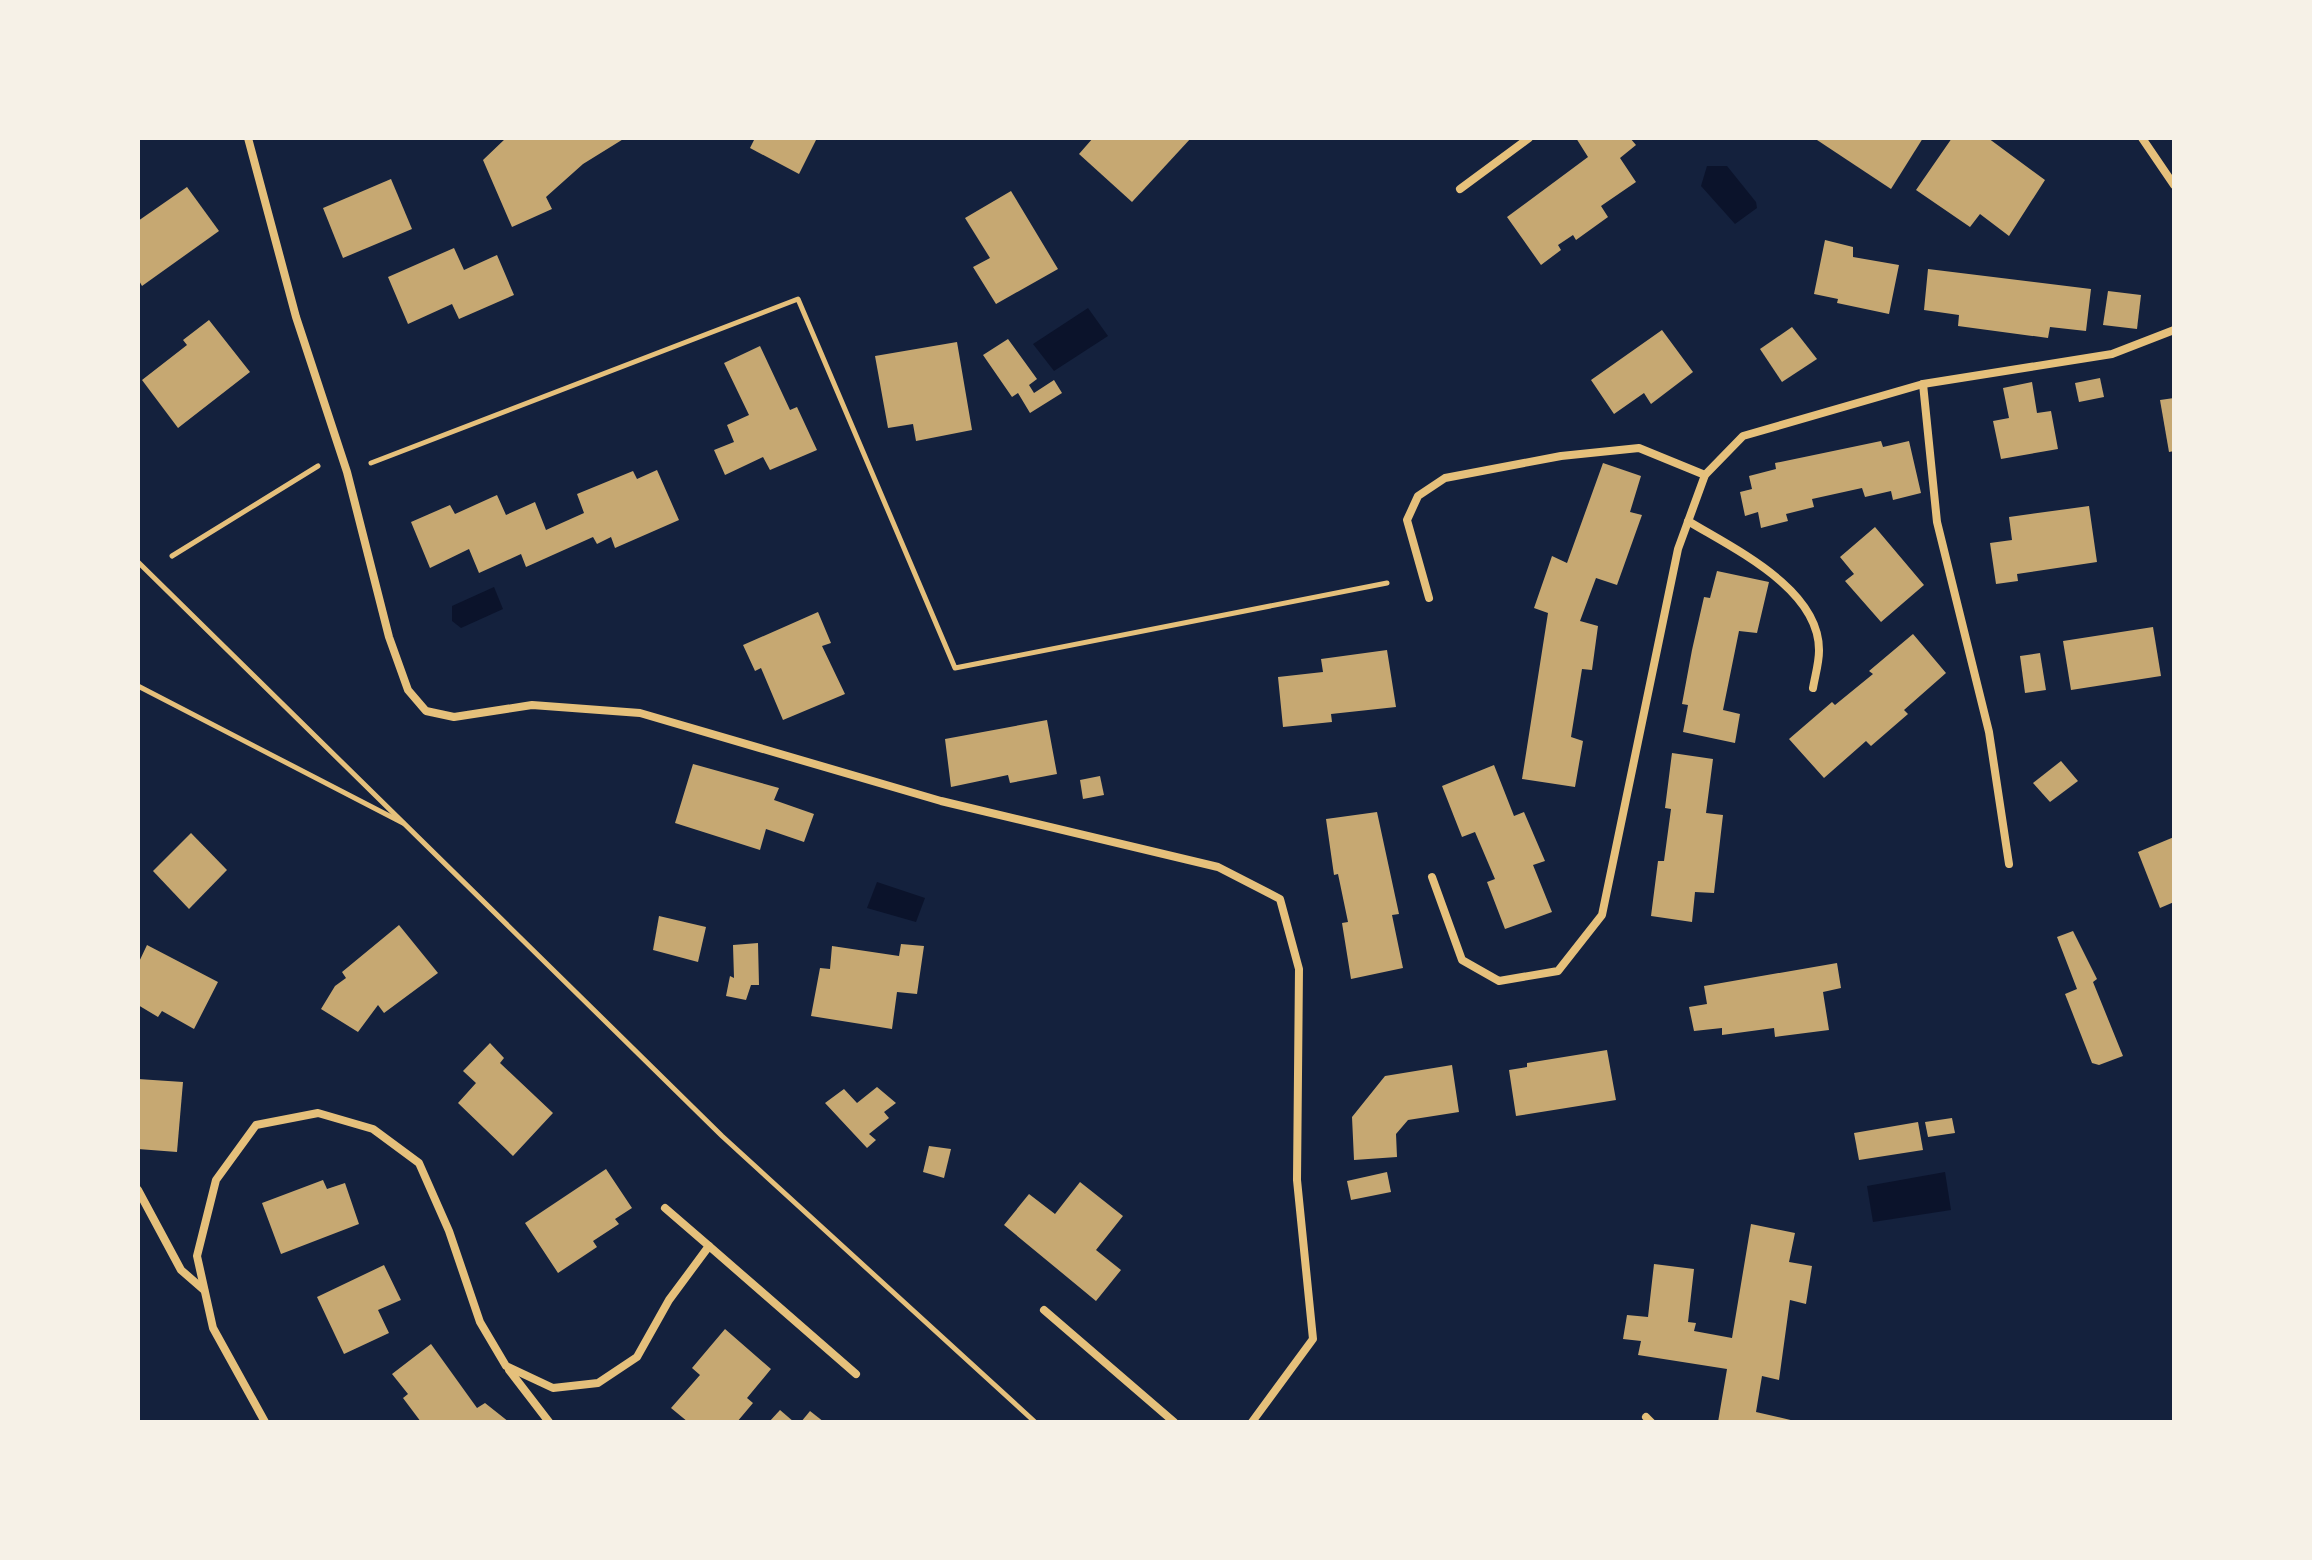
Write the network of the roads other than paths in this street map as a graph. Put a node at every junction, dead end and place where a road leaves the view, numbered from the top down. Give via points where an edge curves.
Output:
1 (248, 138) edge
2 (1529, 138) edge
3 (2142, 138) edge
4 (2174, 185) edge
5 (1460, 189) dead end
6 (2174, 330) edge
7 (1923, 384) junction
8 (1705, 475) junction
9 (1688, 521) junction
10 (1429, 598) dead end
11 (1813, 688) dead end
12 (2009, 864) dead end
13 (1432, 877) dead end
14 (138, 1190) edge
15 (665, 1208) dead end
16 (709, 1246) junction
17 (205, 1291) junction
18 (1044, 1310) dead end
19 (506, 1366) junction
20 (856, 1374) dead end
21 (265, 1422) edge
22 (549, 1422) edge
23 (1174, 1422) edge
24 (1252, 1422) edge

1 - 24 street via 296,317 347,472 389,637 408,690 426,711 454,717 532,705 640,713 941,801 1218,867 1280,899 1299,969 1297,1180 1313,1339
2 - 5 street
3 - 4 street
6 - 7 street via 2112,354
7 - 8 street via 1743,436
7 - 12 street via 1937,522 1989,732
8 - 9 street
8 - 10 street via 1639,448 1561,456 1445,478 1418,496 1407,520
9 - 11 street via 1758,564 1807,606 1819,649
9 - 13 street via 1602,915 1558,971 1499,981 1462,960
14 - 17 street via 181,1270
15 - 16 street
16 - 19 street via 669,1300 637,1357 598,1383 553,1388
16 - 20 street
17 - 19 street via 197,1256 216,1180 256,1125 318,1113 373,1129 419,1163 480,1322
17 - 21 street via 213,1328
18 - 23 street
19 - 22 street

